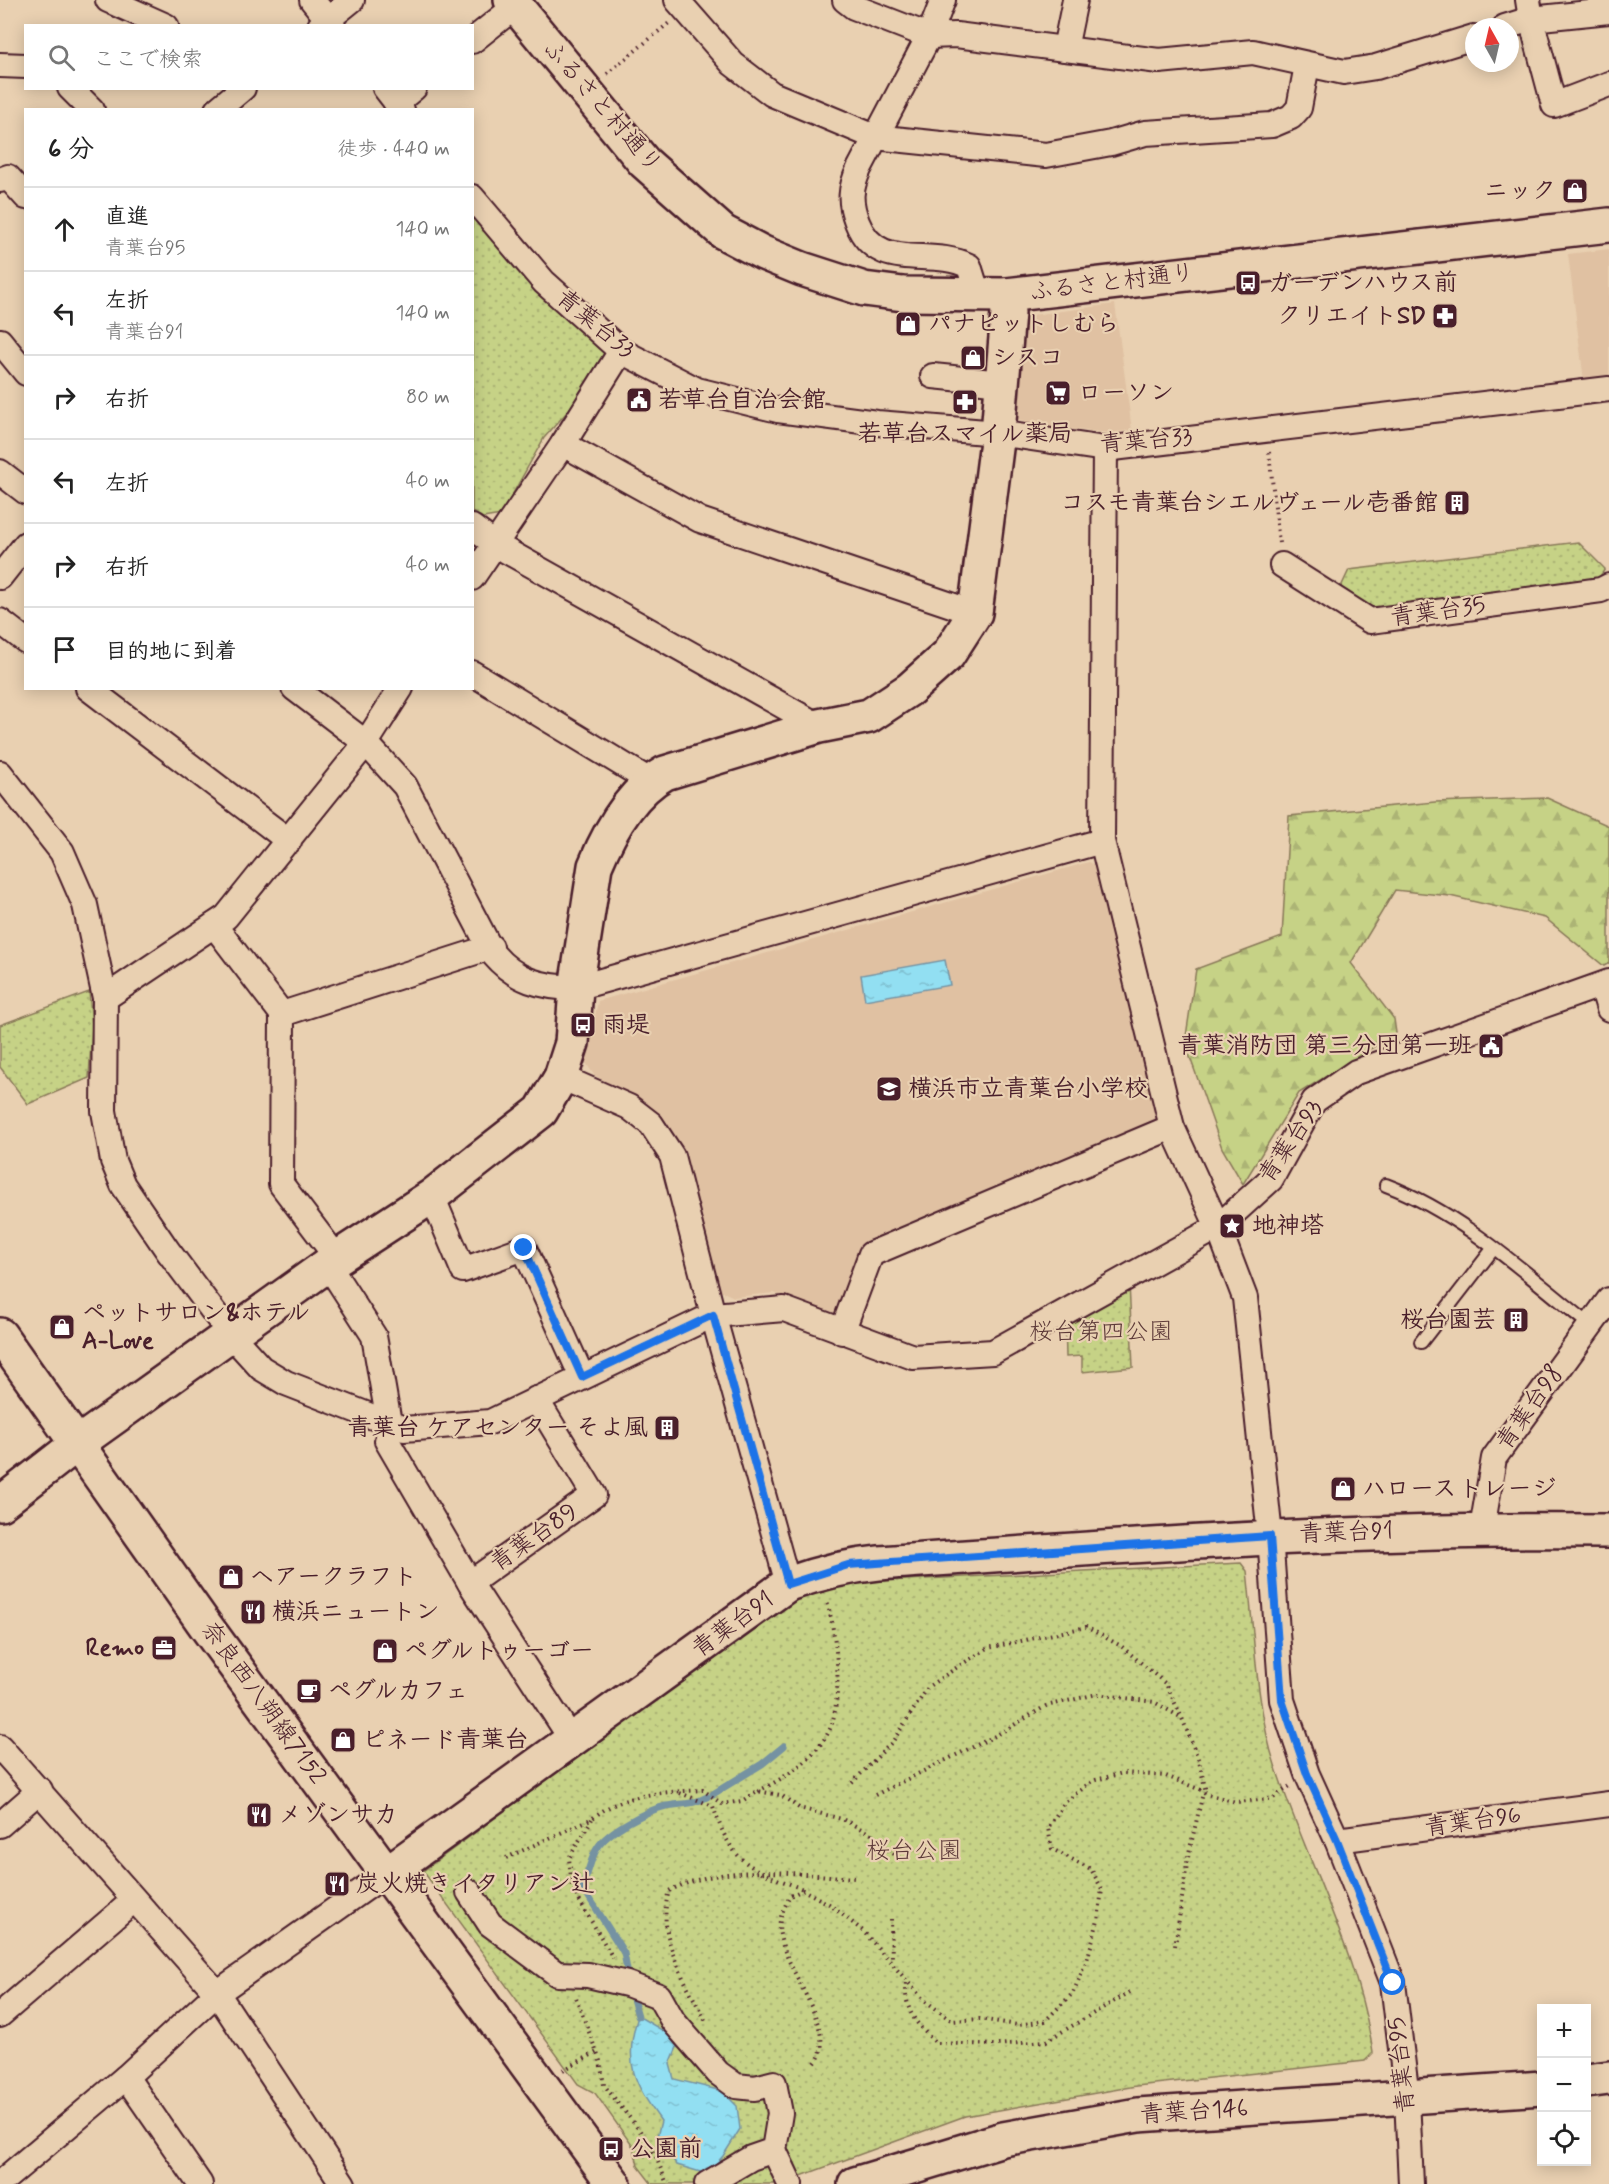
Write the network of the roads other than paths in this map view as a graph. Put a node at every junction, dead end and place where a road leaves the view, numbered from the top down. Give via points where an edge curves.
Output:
1 (108, 0) edge
2 (312, 0) edge
3 (352, 0) edge
4 (845, 0) edge
5 (943, 0) edge
6 (1075, 0) edge
7 (513, 3) edge
8 (681, 5) edge
9 (1530, 9) edge
10 (1609, 11) edge
11 (1518, 18) edge
12 (327, 23) edge
13 (163, 24) edge
14 (929, 36) junction
15 (474, 39) edge
16 (1465, 40) edge
17 (1065, 49) junction
18 (0, 65) edge
19 (1307, 65) junction
20 (24, 66) edge
21 (1609, 84) edge
22 (72, 90) edge
23 (90, 108) edge
24 (875, 138) junction
25 (0, 180) edge
26 (24, 196) edge
27 (474, 199) edge
28 (1609, 225) edge
29 (992, 295) junction
30 (0, 341) edge
31 (621, 351) junction
32 (24, 371) edge
33 (933, 376) dead end
34 (1002, 384) junction
35 (1609, 389) edge
36 (998, 433) junction
37 (563, 444) junction
38 (1105, 449) junction
39 (0, 472) edge
40 (24, 490) edge
41 (474, 529) edge
42 (495, 545) junction
43 (24, 547) edge
44 (1282, 565) road end
45 (474, 575) edge
46 (0, 577) edge
47 (1609, 586) edge
48 (975, 612) junction
49 (0, 621) edge
50 (24, 639) edge
51 (474, 674) edge
52 (91, 690) edge
53 (297, 690) edge
54 (400, 690) edge
55 (819, 726) junction
56 (366, 743) junction
57 (0, 773) edge
58 (650, 781) junction
59 (289, 841) junction
60 (1102, 841) junction
61 (214, 925) junction
62 (491, 947) junction
63 (576, 988) junction
64 (1607, 992) edge
65 (105, 998) junction
66 (282, 1014) junction
67 (561, 1077) junction
68 (1172, 1127) junction
69 (1386, 1185) dead end
70 (432, 1196) junction
71 (1218, 1227) junction
72 (1494, 1249) junction
73 (337, 1258) junction
74 (1609, 1300) edge
75 (713, 1315) junction
76 (1590, 1325) junction
77 (842, 1332) junction
78 (0, 1335) edge
79 (231, 1335) junction
80 (1421, 1342) dead end
81 (582, 1377) junction
82 (536, 1399) junction
83 (389, 1423) junction
84 (77, 1444) junction
85 (0, 1504) edge
86 (1482, 1530) junction
87 (1609, 1531) edge
88 (1270, 1536) junction
89 (470, 1583) junction
90 (788, 1584) junction
91 (572, 1740) junction
92 (0, 1747) edge
93 (40, 1790) junction
94 (1609, 1804) edge
95 (0, 1825) edge
96 (1337, 1840) junction
97 (387, 1873) junction
98 (469, 1893) dead end
99 (134, 1900) junction
100 (218, 1993) junction
101 (0, 2015) edge
102 (126, 2077) junction
103 (1609, 2078) edge
104 (1591, 2080) edge
105 (1537, 2088) edge
106 (1407, 2098) junction
107 (774, 2150) junction
108 (0, 2183) edge
109 (200, 2184) edge
110 (343, 2184) edge
111 (614, 2184) edge
112 (707, 2184) edge
113 (790, 2184) edge
114 (855, 2184) edge
115 (1411, 2184) edge

1 - 13 street
2 - 12 street
3 - 12 street
4 - 14 street
5 - 14 street
6 - 17 street
7 - 15 street
7 - 29 street, ふるさと村通り via 645,162 723,232 802,269 864,289 903,294
8 - 24 street via 733,64 772,94
9 - 10 street
9 - 11 street
9 - 21 street via 1554,105
14 - 17 street via 956,35
14 - 24 street
16 - 19 street via 1376,68 1344,72
17 - 19 street via 1159,61 1253,52
18 - 20 street
19 - 24 street via 1299,108 1291,117 1272,125 1145,133 1046,154
22 - 23 street
24 - 29 street via 850,189 860,231 873,247 889,255 951,259 969,266
25 - 26 street via 8,177
27 - 31 street, 青葉台33 via 544,282
28 - 29 street, ふるさと村通り
29 - 34 street via 1008,313
30 - 32 street
31 - 36 street, 青葉台33 via 696,390 722,398 778,410
31 - 37 street
33 - 34 street
34 - 36 street
35 - 38 street, 青葉台33 via 1266,438
36 - 38 street, 青葉台33
36 - 48 street
37 - 42 street
37 - 48 street via 700,520
38 - 60 street, 青葉台95
39 - 40 street
41 - 42 street
42 - 45 street
42 - 55 street
43 - 46 street
44 - 47 street, 青葉台35 via 1370,621
48 - 55 street via 948,655 909,689 869,716
49 - 50 street
51 - 58 street
52 - 59 street
53 - 56 street
54 - 56 street
55 - 58 street
56 - 59 street
56 - 62 street via 405,786
57 - 65 street via 62,852 85,905
58 - 63 street via 624,813 595,866
59 - 61 street via 226,917
60 - 63 street
60 - 68 street, 青葉台95
61 - 65 street
61 - 66 street
62 - 63 street via 506,969 526,981
62 - 66 street
63 - 67 street via 572,1043
64 - 71 street, 青葉台93 via 1356,1072 1314,1101 1271,1179
65 - 79 street via 104,1111 113,1161 123,1185
66 - 73 street via 281,1184
67 - 70 street via 541,1111
67 - 75 street via 629,1107 651,1124 672,1156
68 - 71 street, 青葉台95
68 - 77 street via 870,1254
69 - 72 lane via 1423,1201
70 - 73 street
70 - 81 street via 463,1270 524,1248
71 - 77 street, 青葉台93 via 993,1352 914,1357
71 - 88 street, 青葉台95 via 1245,1298
72 - 76 lane
72 - 80 lane
73 - 79 street
73 - 83 street via 334,1274 374,1336
74 - 76 street, 青葉台98
75 - 77 street, 青葉台93 via 784,1309
75 - 81 street
75 - 90 street
76 - 86 street, 青葉台98 via 1494,1458
78 - 84 street, 奈良西八朔線7152
79 - 83 street via 261,1368 286,1383
79 - 84 street
81 - 82 street
82 - 83 street via 490,1422 405,1429
82 - 89 street, 青葉台89 via 594,1495
83 - 89 street via 387,1442
84 - 85 street
84 - 97 street, 奈良西八朔線7152
86 - 87 street, 青葉台91
86 - 88 street, 青葉台91
88 - 90 street, 青葉台91 via 848,1565
88 - 96 street, 青葉台95 via 1282,1700 1307,1774
89 - 91 street
90 - 91 street, 青葉台91
91 - 97 street, 青葉台91
92 - 93 street
93 - 95 street
93 - 99 street
94 - 96 street, 青葉台96
96 - 106 street, 青葉台95 via 1393,1983
97 - 100 street
97 - 111 street, 奈良西八朔線7152
98 - 107 street via 490,1924 557,1974 588,1975 658,1996 673,2021 718,2073 736,2086 755,2088 774,2083 780,2113
99 - 100 street
99 - 101 street
100 - 102 street
100 - 110 street
102 - 108 street
102 - 109 street
103 - 104 street
105 - 106 street, 青葉台146
106 - 114 street, 青葉台146 via 1138,2115 1003,2139
106 - 115 street, 青葉台95
107 - 112 street via 751,2158
107 - 113 street

